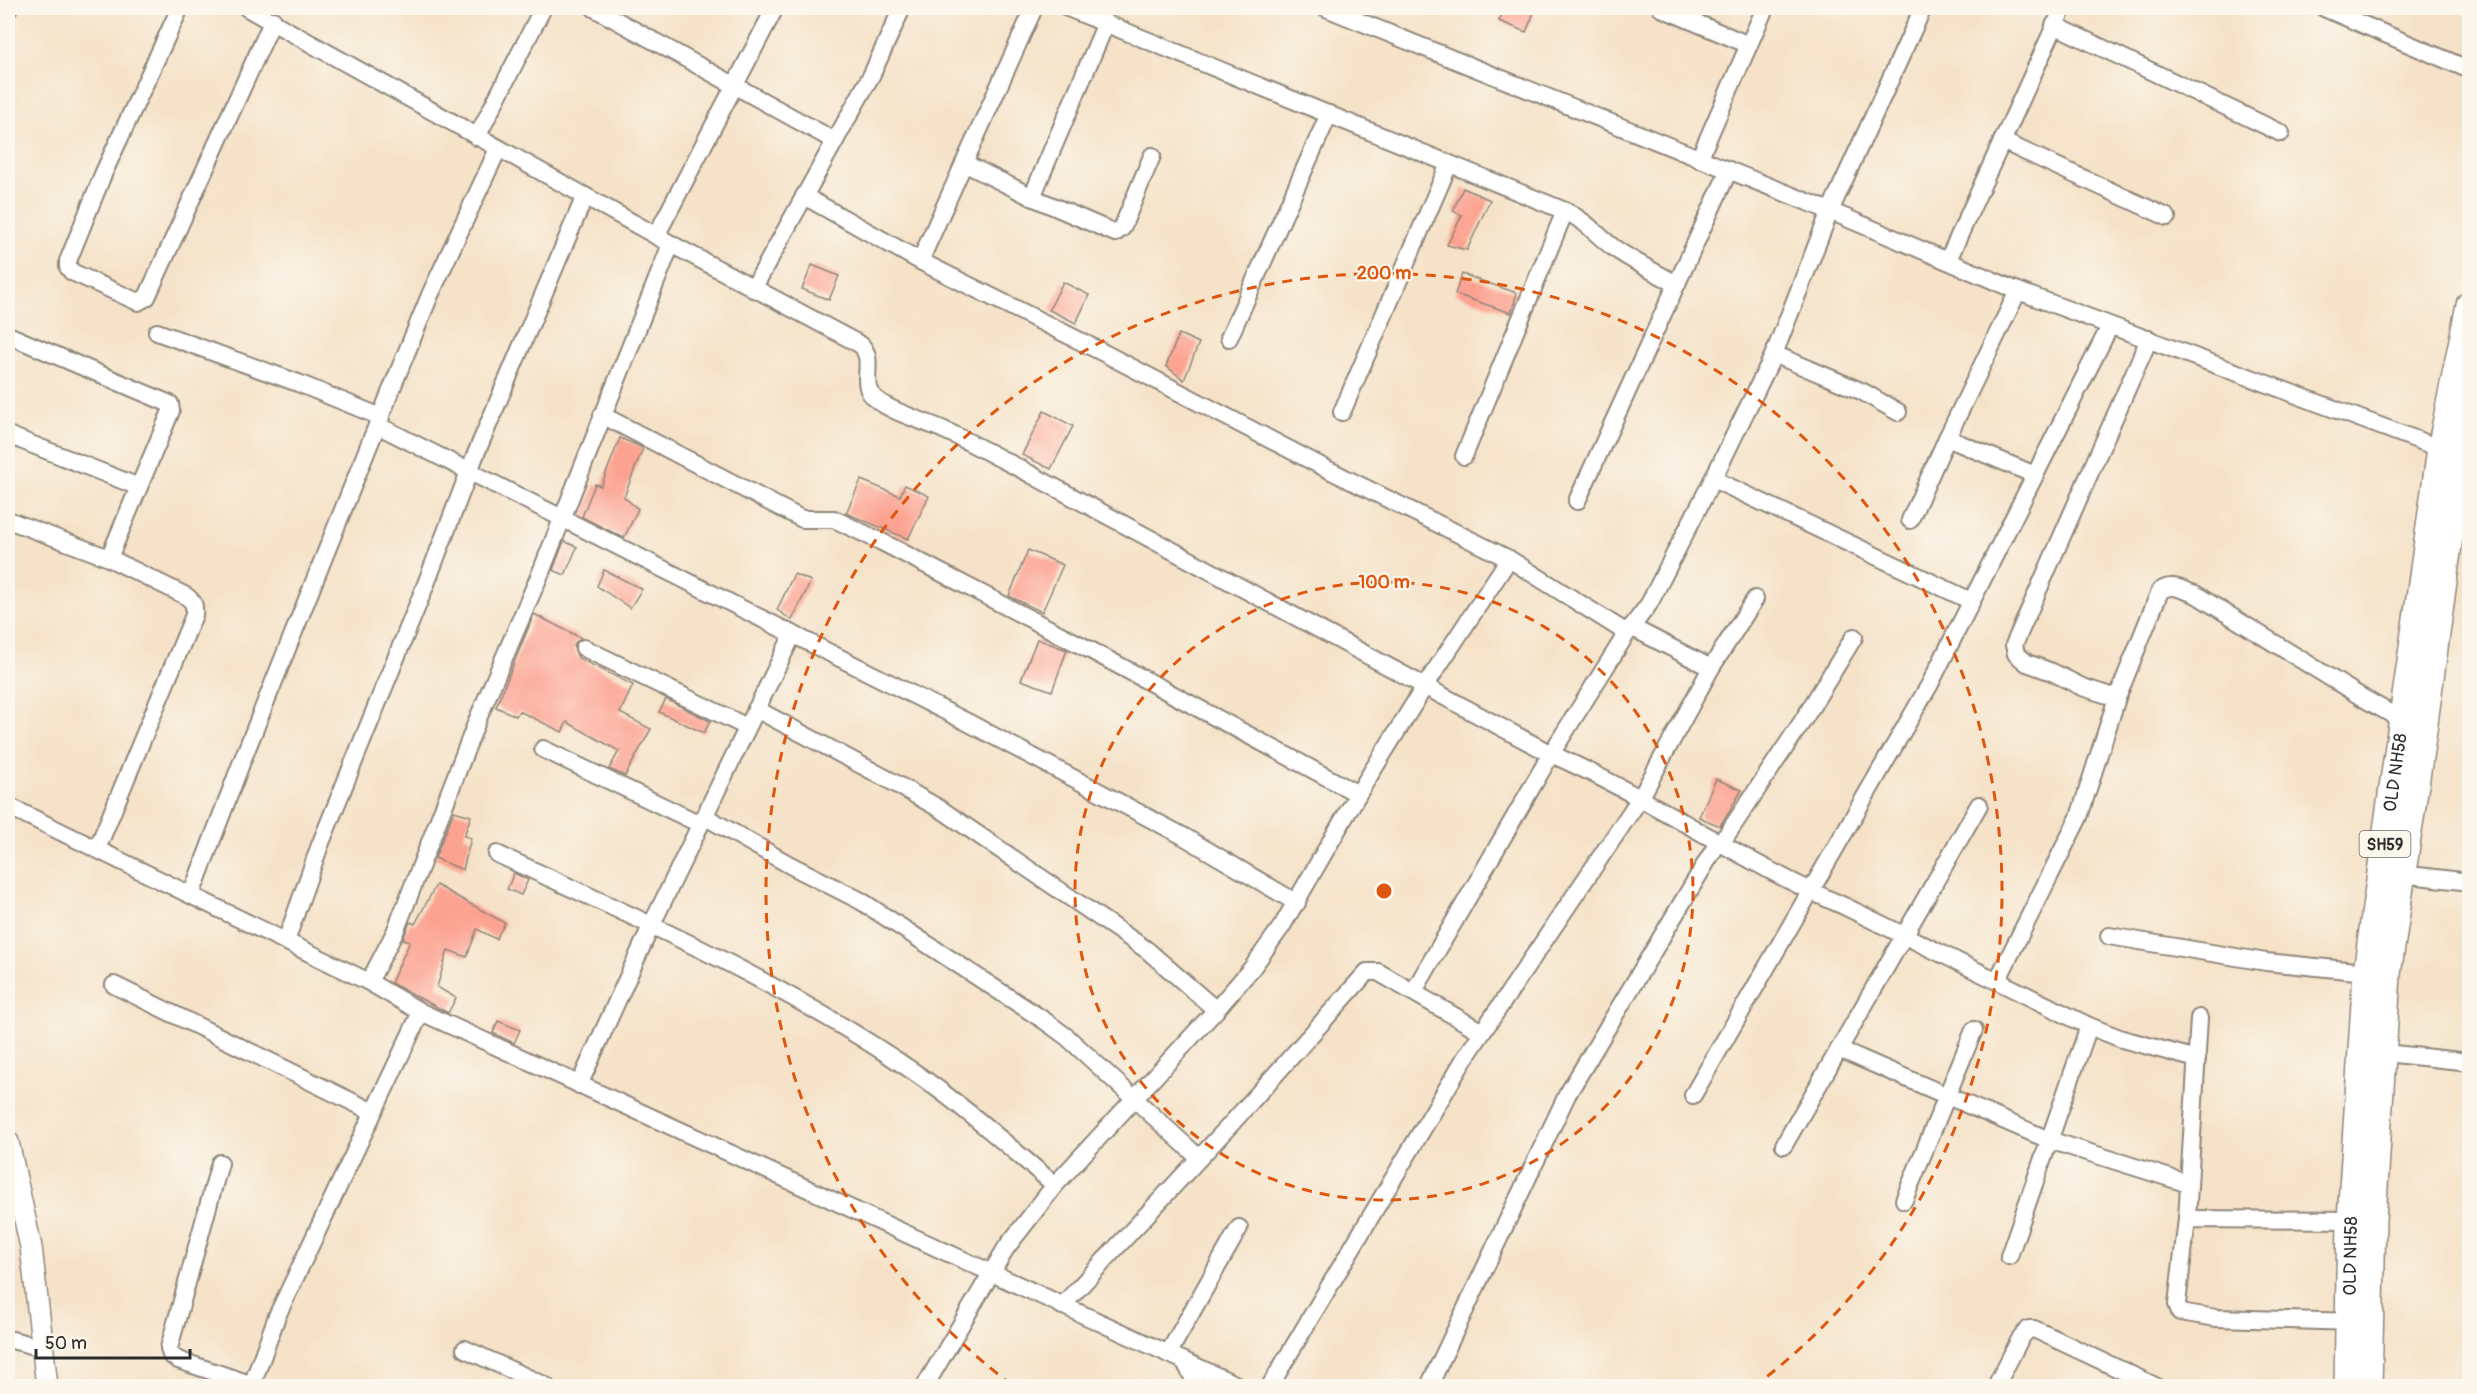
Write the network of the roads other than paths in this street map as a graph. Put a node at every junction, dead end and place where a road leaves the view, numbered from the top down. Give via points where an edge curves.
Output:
1 (180, 8) edge
2 (247, 8) edge
3 (543, 8) edge
4 (594, 8) edge
5 (775, 8) edge
6 (902, 8) edge
7 (1034, 8) edge
8 (1068, 8) edge
9 (1326, 8) edge
10 (1661, 8) edge
11 (1765, 8) edge
12 (1923, 8) edge
13 (2062, 8) edge
14 (2324, 8) edge
15 (273, 20) junction
16 (1106, 23) junction
17 (2055, 25) junction
18 (1749, 45) junction
19 (2469, 70) edge
20 (736, 86) junction
21 (1329, 114) junction
22 (2281, 133) dead end
23 (477, 137) junction
24 (835, 141) junction
25 (2002, 141) junction
26 (498, 148) junction
27 (1152, 156) dead end
28 (1699, 159) junction
29 (964, 163) junction
30 (1449, 164) junction
31 (1729, 170) junction
32 (585, 196) junction
33 (804, 196) junction
34 (1032, 197) junction
35 (1565, 210) junction
36 (1830, 210) junction
37 (2167, 217) dead end
38 (664, 240) junction
39 (1947, 260) junction
40 (920, 261) junction
41 (1677, 284) junction
42 (753, 289) junction
43 (2018, 291) junction
44 (2469, 305) edge
45 (2110, 326) junction
46 (157, 332) dead end
47 (8, 335) edge
48 (1229, 338) dead end
49 (2149, 339) junction
50 (1774, 354) junction
51 (2463, 405) edge
52 (1342, 412) dead end
53 (1898, 412) dead end
54 (602, 415) junction
55 (379, 421) junction
56 (8, 435) edge
57 (1947, 438) junction
58 (2450, 452) junction
59 (1464, 456) dead end
60 (470, 470) junction
61 (2035, 475) junction
62 (1713, 479) junction
63 (139, 487) junction
64 (1577, 501) dead end
65 (562, 518) junction
66 (8, 520) edge
67 (1910, 520) dead end
68 (109, 558) junction
69 (1509, 559) junction
70 (1755, 599) dead end
71 (1971, 601) junction
72 (1629, 630) junction
73 (793, 634) junction
74 (1854, 637) dead end
75 (584, 648) dead end
76 (1711, 668) junction
77 (1425, 686) junction
78 (2116, 698) junction
79 (756, 709) junction
80 (2402, 720) junction
81 (747, 727) junction
82 (543, 749) dead end
83 (1551, 754) junction
84 (1358, 794) junction
85 (1641, 797) junction
86 (1979, 805) dead end
87 (8, 806) edge
88 (702, 820) junction
89 (1719, 841) junction
90 (97, 849) junction
91 (497, 854) dead end
92 (2401, 874) junction
93 (2469, 882) edge
94 (1811, 891) junction
95 (191, 895) junction
96 (1297, 903) junction
97 (652, 924) junction
98 (1903, 936) junction
99 (2109, 936) dead end
100 (286, 941) junction
101 (2377, 973) junction
102 (1997, 981) junction
103 (369, 982) junction
104 (114, 985) dead end
105 (1414, 991) junction
106 (1216, 1010) junction
107 (421, 1012) junction
108 (2199, 1018) dead end
109 (2089, 1026) junction
110 (1974, 1030) dead end
111 (1482, 1032) junction
112 (1839, 1049) junction
113 (2371, 1052) junction
114 (2197, 1059) junction
115 (2469, 1062) edge
116 (579, 1085) junction
117 (1693, 1095) dead end
118 (1946, 1097) junction
119 (1133, 1098) junction
120 (373, 1112) junction
121 (2049, 1140) junction
122 (8, 1142) edge
123 (1784, 1145) dead end
124 (1199, 1158) junction
125 (220, 1163) dead end
126 (2189, 1184) junction
127 (1055, 1185) junction
128 (1904, 1200) dead end
129 (2187, 1219) junction
130 (2361, 1220) junction
131 (1239, 1228) dead end
132 (2009, 1256) dead end
133 (992, 1273) junction
134 (1062, 1306) junction
135 (2359, 1322) junction
136 (8, 1339) edge
137 (43, 1348) junction
138 (465, 1349) dead end
139 (1168, 1354) junction
140 (1185, 1362) junction
141 (47, 1386) edge
142 (254, 1386) edge
143 (546, 1386) edge
144 (925, 1386) edge
145 (1197, 1386) edge
146 (1239, 1386) edge
147 (1270, 1386) edge
148 (1429, 1386) edge
149 (1996, 1386) edge
150 (2156, 1386) edge
151 (2348, 1386) edge
152 (2368, 1386) edge

1 - 15 street via 104,172 68,261 72,272 138,302 147,297
2 - 15 street
3 - 23 street
4 - 20 street
5 - 20 street
6 - 24 street
7 - 29 street
8 - 16 street
9 - 28 street
10 - 18 street
11 - 18 street
12 - 36 street
13 - 17 street
14 - 19 street
15 - 23 street
16 - 21 street
16 - 34 street
17 - 22 street
17 - 25 street
18 - 28 street
20 - 24 street
20 - 38 street
21 - 30 street
21 - 48 street
23 - 26 street
24 - 33 street
25 - 37 street
25 - 39 street
26 - 32 street
26 - 55 street via 435,285
27 - 34 street via 1119,232 1108,231
28 - 31 street
29 - 34 street
29 - 40 street
30 - 35 street
30 - 52 street
31 - 36 street
31 - 41 street
32 - 38 street
32 - 60 street
33 - 40 street
33 - 42 street
35 - 41 street via 1584,220 1627,257
35 - 59 street
36 - 39 street
36 - 50 street
38 - 42 street
38 - 54 street
39 - 43 street
40 - 69 street
41 - 64 street
42 - 77 street via 861,345 869,358 869,389 885,404 987,452
43 - 45 street
43 - 57 street
44 - 51 main road, OLD NH58 / SH59
45 - 49 street
45 - 61 street
46 - 55 street via 298,383
47 - 63 street via 170,404 171,411
49 - 58 street
49 - 78 street via 2014,645 2016,654 2027,663
50 - 53 street via 1863,392
50 - 62 street
51 - 58 main road, OLD NH58 / SH59
54 - 65 street
54 - 84 street via 802,519 834,519 882,542
55 - 60 street
55 - 95 street
56 - 63 street
57 - 61 street
57 - 67 street
58 - 80 main road, OLD NH58 / SH59
58 - 92 main road, OLD NH58 / SH59
60 - 65 street
60 - 100 street via 320,845
61 - 71 street
62 - 71 street
62 - 72 street via 1649,604
63 - 68 street
65 - 73 street
65 - 103 street via 394,932
66 - 68 street
68 - 90 street via 186,596 195,606
69 - 72 street
69 - 77 street
70 - 76 street
71 - 94 street via 1930,684
72 - 76 street
72 - 83 street
73 - 79 street
73 - 96 street via 1174,831
74 - 89 street via 1764,779
75 - 81 street
76 - 85 street
77 - 83 street
77 - 84 street
78 - 80 street via 2160,591 2170,586 2195,594
78 - 102 street via 2079,818
79 - 81 street
79 - 106 street via 942,810 1147,950
80 - 101 main road, OLD NH58 / SH59
81 - 88 street
82 - 88 street
83 - 85 street
83 - 105 street
84 - 96 street
85 - 89 street
85 - 111 street
86 - 98 street
87 - 90 street
88 - 97 street
88 - 119 street via 861,901 1046,1021
89 - 94 street
89 - 148 street via 1567,1095
90 - 95 street
91 - 97 street
92 - 93 street
92 - 101 main road, OLD NH58 / SH59
94 - 98 street
94 - 117 street
95 - 100 street
96 - 106 street via 1252,968
97 - 116 street
97 - 127 street via 796,1000 914,1072
98 - 102 street
98 - 112 street
99 - 101 street via 2266,962
100 - 103 street
101 - 113 main road, OLD NH58 / SH59
102 - 109 street
103 - 107 street
104 - 120 street
105 - 111 street
105 - 124 street via 1378,972 1367,972
106 - 119 street
107 - 116 street
107 - 120 street
108 - 114 street
109 - 114 street
109 - 121 street
110 - 118 street
111 - 147 street
112 - 118 street
112 - 123 street
113 - 115 street
113 - 130 main road, OLD NH58 / SH59
114 - 126 street
116 - 133 street
118 - 121 street
118 - 128 street
119 - 124 street
119 - 127 street
120 - 142 street via 277,1316
121 - 126 street
121 - 132 street
122 - 137 street via 31,1247
124 - 134 street
125 - 142 street via 171,1355
126 - 129 street
127 - 133 street via 1006,1248
129 - 130 street
129 - 135 street via 2177,1296 2180,1312 2216,1318
130 - 135 main road, OLD NH58 / SH59
131 - 139 street
133 - 134 street
133 - 144 street
134 - 139 street
135 - 151 main road, OLD NH58 / SH59
135 - 152 main road, OLD NH58 / SH59
136 - 137 street
137 - 141 street
138 - 143 street
139 - 140 street
140 - 145 street
140 - 146 street
149 - 150 street via 2021,1337 2034,1329

